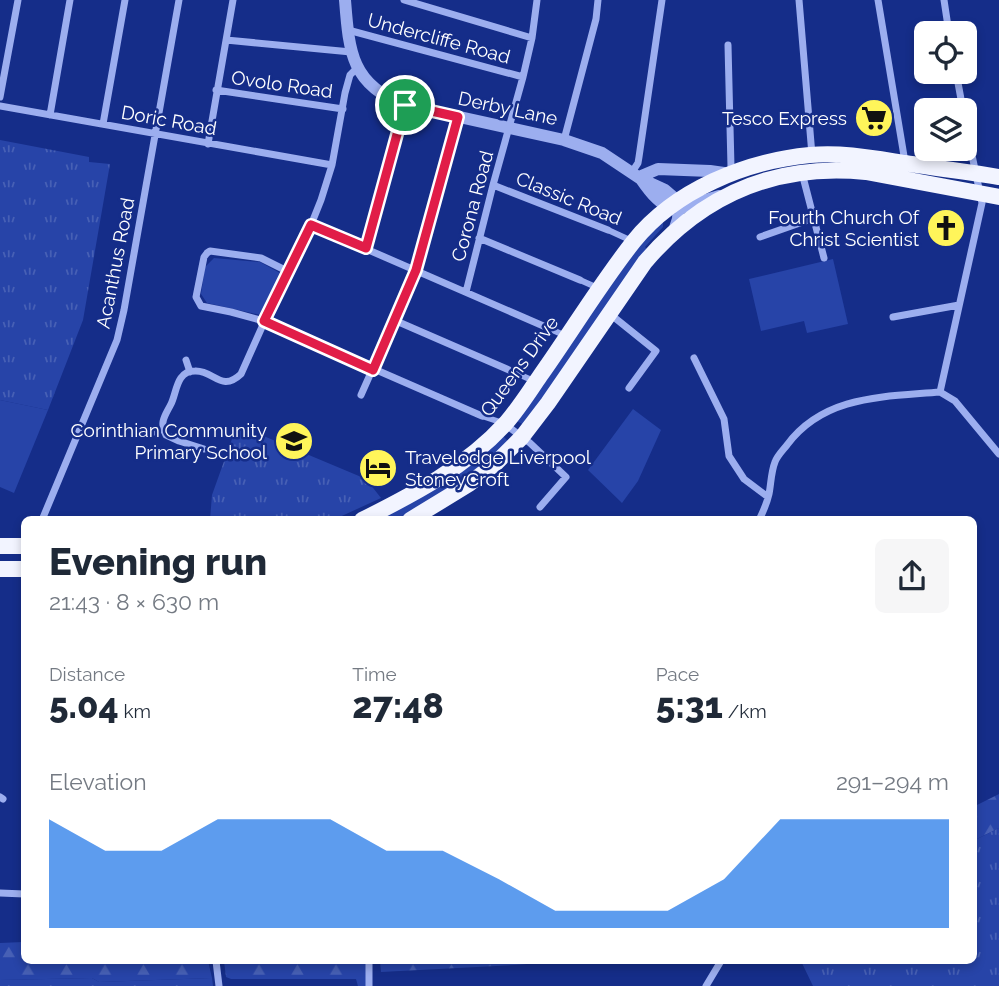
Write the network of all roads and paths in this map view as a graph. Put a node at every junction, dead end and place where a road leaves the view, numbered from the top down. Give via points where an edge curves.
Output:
1 (18, 0) edge
2 (70, 0) edge
3 (125, 0) edge
4 (179, 0) edge
5 (233, 0) edge
6 (345, 0) edge
7 (404, 0) edge
8 (537, 0) edge
9 (598, 0) edge
10 (662, 0) edge
11 (799, 0) edge
12 (878, 0) edge
13 (944, 0) edge
14 (947, 21) edge
15 (348, 30) junction
16 (532, 38) junction
17 (226, 40) junction
18 (728, 45) dead end
19 (351, 52) junction
20 (357, 68) junction
21 (523, 77) junction
22 (216, 90) junction
23 (0, 97) edge
24 (405, 105) junction
25 (0, 106) edge
26 (344, 109) junction
27 (50, 115) junction
28 (458, 117) junction
29 (103, 124) junction
30 (509, 128) junction
31 (156, 134) junction
32 (564, 140) junction
33 (208, 144) junction
34 (812, 155) junction
35 (974, 161) edge
36 (332, 165) junction
37 (904, 171) junction
38 (802, 173) junction
39 (977, 173) junction
40 (732, 174) junction
41 (637, 176) junction
42 (999, 177) edge
43 (493, 185) junction
44 (736, 191) junction
45 (651, 194) junction
46 (981, 195) junction
47 (999, 197) edge
48 (676, 206) junction
49 (814, 218) junction
50 (311, 225) junction
51 (608, 230) joint
52 (674, 231) junction
53 (760, 237) dead end
54 (479, 238) junction
55 (636, 239) junction
56 (366, 248) junction
57 (824, 258) dead end
58 (416, 270) junction
59 (287, 271) junction
60 (580, 280) joint
61 (600, 289) junction
62 (466, 292) junction
63 (960, 305) junction
64 (609, 314) junction
65 (893, 317) dead end
66 (394, 320) junction
67 (264, 321) junction
68 (548, 328) joint
69 (568, 337) junction
70 (694, 358) dead end
71 (186, 360) dead end
72 (373, 370) junction
73 (190, 372) junction
74 (516, 373) joint
75 (536, 382) junction
76 (629, 388) dead end
77 (940, 392) junction
78 (361, 395) dead end
79 (482, 416) joint
80 (505, 424) junction
81 (163, 429) junction
82 (151, 433) dead end
83 (522, 438) junction
84 (204, 449) dead end
85 (999, 454) edge
86 (768, 497) junction
87 (540, 507) dead end
88 (44, 516) edge
89 (369, 516) edge
90 (417, 516) edge
91 (761, 516) edge
92 (0, 546) edge
93 (21, 546) edge
94 (0, 569) edge
95 (21, 569) edge
96 (0, 893) edge
97 (21, 894) edge
98 (216, 964) edge
99 (369, 964) edge
100 (719, 964) edge
101 (219, 986) edge
102 (369, 986) edge
103 (706, 986) edge

1 - 23 street
2 - 27 street
3 - 29 street
4 - 31 street, Acanthus Road
5 - 17 street
6 - 15 street, Derby Lane
7 - 16 street
8 - 16 street, Corona Road
9 - 32 street
10 - 41 street
11 - 34 street
12 - 37 street
13 - 14 street
15 - 19 street, Derby Lane
15 - 21 street, Undercliffe Road
16 - 21 street, Corona Road
17 - 19 street
17 - 22 street
18 - 40 street
19 - 20 street, Derby Lane
20 - 24 street, Derby Lane via 378,92
20 - 26 street via 350,75
21 - 30 street, Corona Road
22 - 26 street, Ovolo Road
22 - 33 street
24 - 28 street, Derby Lane
24 - 56 street
25 - 27 street, Doric Road
26 - 36 street
27 - 29 street, Doric Road
28 - 30 street, Derby Lane
28 - 58 street
29 - 31 street, Doric Road
30 - 32 street, Derby Lane
30 - 43 street, Corona Road
31 - 33 street, Doric Road
31 - 88 street, Acanthus Road via 117,340
32 - 41 street, Derby Lane via 602,153
33 - 36 street, Doric Road
34 - 37 highway, Queens Drive via 844,154
34 - 40 highway, Queens Drive via 778,159
35 - 39 street
36 - 50 street
37 - 38 highway, Queens Drive
37 - 39 highway, Queens Drive
37 - 46 highway, Queens Drive
38 - 44 highway, Queens Drive
38 - 49 street
39 - 42 highway, Queens Drive
39 - 46 street
40 - 41 street, Queens Drive via 658,169
40 - 48 highway, Queens Drive
41 - 45 street, Derby Lane
41 - 48 street, Derby Lane via 660,187
43 - 51 street, Classic Road
43 - 54 street, Corona Road
44 - 48 street
44 - 52 highway, Queens Drive
45 - 48 street, Derby Lane via 660,203
45 - 55 street via 649,212
46 - 47 highway, Queens Drive
46 - 63 street
48 - 52 street, Queens Drive
48 - 55 highway, Queens Drive
49 - 53 street
49 - 57 street
50 - 56 street
50 - 59 street
51 - 55 street, Classic Road
52 - 64 highway, Queens Drive via 645,262
54 - 60 street
54 - 62 street, Corona Road
55 - 61 highway, Queens Drive
56 - 58 street
58 - 62 street
58 - 66 street
59 - 67 street
59 - 67 street via 261,258 210,251 204,257 196,297 201,306
60 - 61 street
61 - 69 highway, Queens Drive
62 - 68 street
63 - 65 street
63 - 77 street
64 - 76 street via 656,351
64 - 83 highway, Queens Drive
66 - 72 street
66 - 74 street
67 - 72 street
67 - 73 street via 241,374 234,380
68 - 69 street
69 - 75 highway, Queens Drive
70 - 86 street via 724,419 729,456 744,479
71 - 73 street
72 - 78 street
72 - 79 street
73 - 81 street via 179,380
74 - 75 street
75 - 80 highway, Queens Drive
77 - 85 street via 955,401
77 - 86 street via 852,402 810,420 775,461
79 - 80 street
80 - 83 street
80 - 89 highway, Queens Drive via 440,478
81 - 82 street
81 - 84 street via 170,438
83 - 87 street via 566,477
83 - 90 highway, Queens Drive via 469,484
86 - 91 street
92 - 93 highway
94 - 95 highway
96 - 97 street
98 - 101 street
99 - 102 street
100 - 103 street

